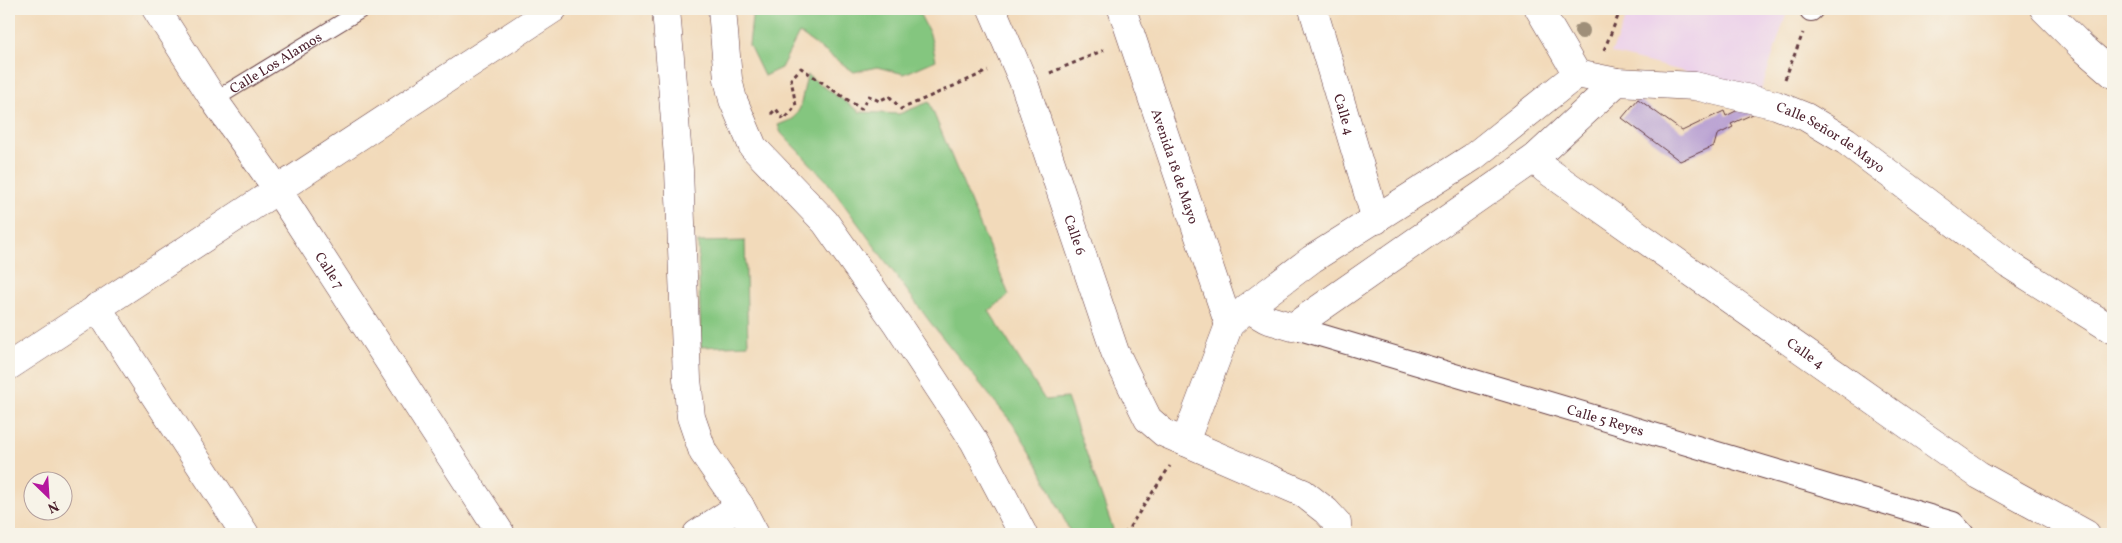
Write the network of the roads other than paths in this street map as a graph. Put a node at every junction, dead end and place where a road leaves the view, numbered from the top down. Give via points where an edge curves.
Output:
1 (156, 9) edge
2 (363, 9) edge
3 (553, 9) edge
4 (666, 9) edge
5 (722, 9) edge
6 (992, 9) edge
7 (1122, 9) edge
8 (1313, 9) edge
9 (1539, 9) edge
10 (2044, 9) edge
11 (2113, 74) edge
12 (1596, 78) junction
13 (214, 100) junction
14 (1535, 158) junction
15 (277, 189) junction
16 (1376, 220) junction
17 (97, 307) junction
18 (1238, 316) junction
19 (1293, 327) junction
20 (2113, 330) edge
21 (9, 366) edge
22 (1185, 442) junction
23 (740, 506) junction
24 (245, 534) edge
25 (502, 534) edge
26 (697, 534) edge
27 (755, 534) edge
28 (1023, 534) edge
29 (1337, 534) edge
30 (1963, 534) edge
31 (2086, 534) edge

1 - 13 street, Calle 7
2 - 13 lane, Calle Los Alamos
3 - 15 street
4 - 23 street via 679,170 691,417 703,452
5 - 28 street via 728,80 753,147 824,222 897,324 974,441
6 - 22 street, Calle 6 via 1019,72 1115,352 1148,419 1164,434
7 - 18 street, Avenida 18 de Mayo
8 - 16 street, Calle 4
9 - 12 street
10 - 11 street
12 - 14 street
12 - 16 street
12 - 20 street, Calle Señor de Mayo via 1695,86 1776,105 1806,117 1846,141 2010,265
13 - 15 street, Calle 7
14 - 19 street
14 - 31 street, Calle 4 via 1553,175 1979,475
15 - 17 street
15 - 25 street, Calle 7
16 - 18 street via 1312,259
17 - 21 street
17 - 24 street
18 - 19 street, Calle 5 Reyes via 1266,319
18 - 22 street
19 - 30 street, Calle 5 Reyes via 1953,523
22 - 29 street, Calle 6 via 1303,493 1337,523
23 - 26 street
23 - 27 street

